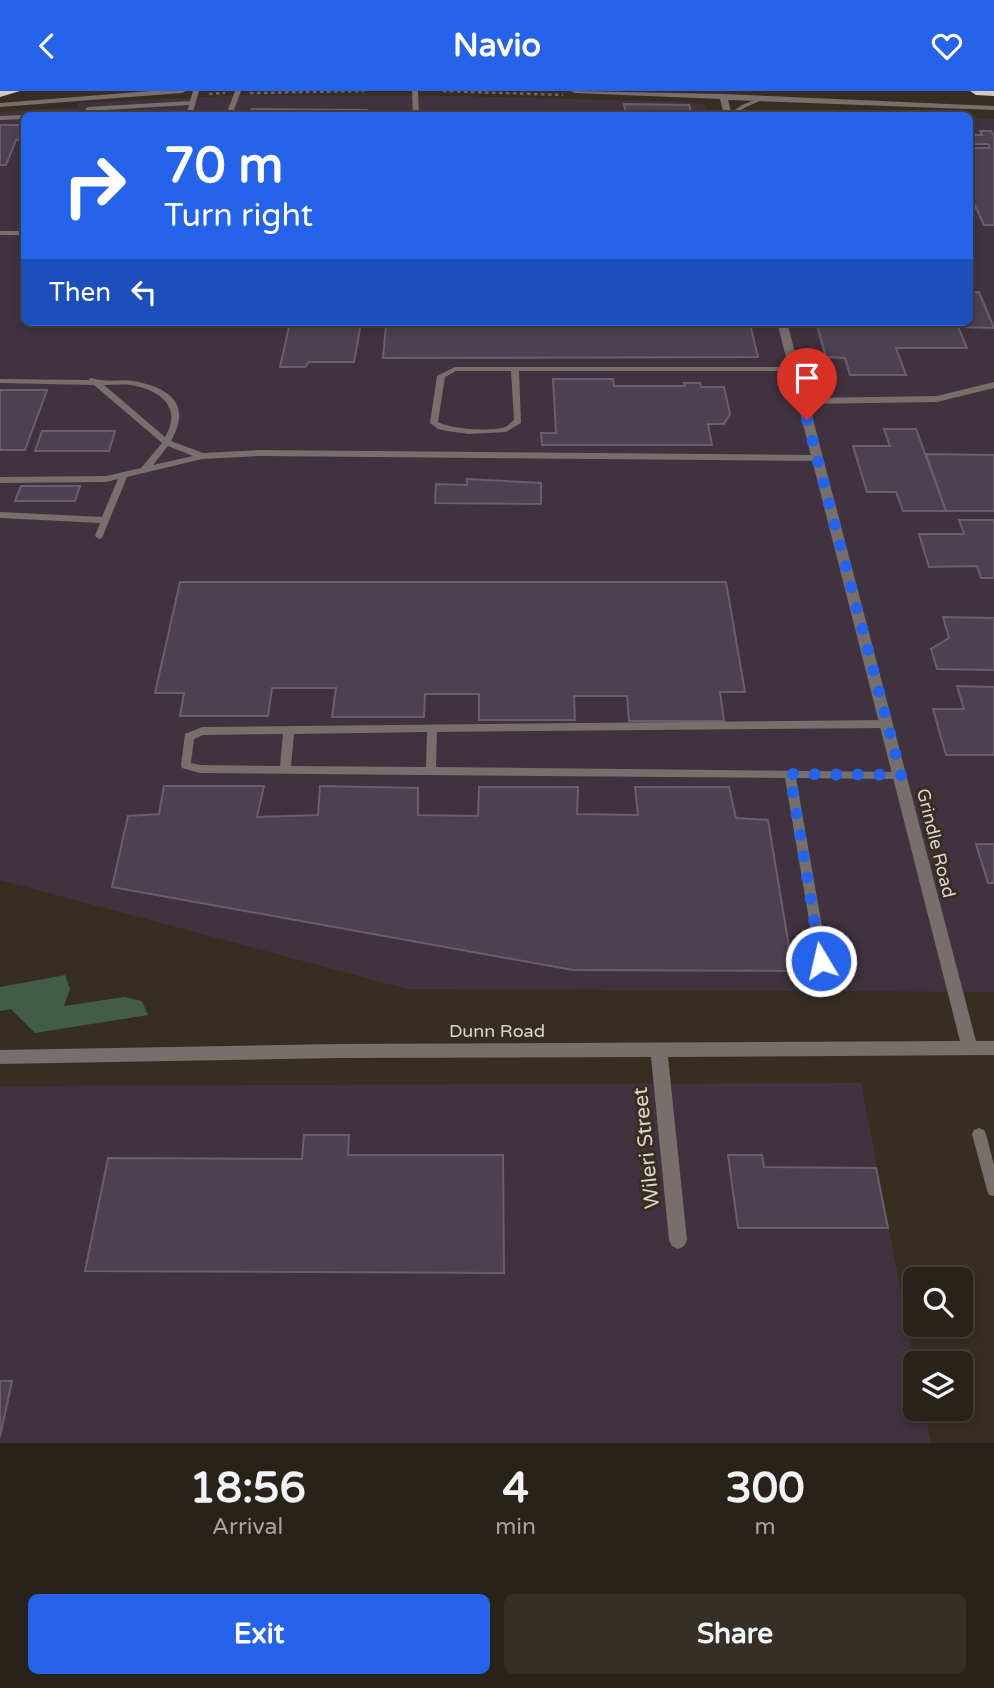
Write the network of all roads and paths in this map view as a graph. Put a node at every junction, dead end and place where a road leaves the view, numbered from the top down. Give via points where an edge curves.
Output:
1 (12, 91) edge
2 (182, 91) edge
3 (196, 91) edge
4 (238, 91) edge
5 (415, 91) edge
6 (575, 91) edge
7 (976, 91) edge
8 (994, 92) edge
9 (0, 93) edge
10 (723, 96) junction
11 (764, 98) junction
12 (193, 103) junction
13 (0, 105) edge
14 (994, 108) edge
15 (88, 109) dead end
16 (191, 112) edge
17 (230, 112) edge
18 (416, 112) edge
19 (728, 112) edge
20 (734, 112) edge
21 (21, 117) edge
22 (0, 118) edge
23 (0, 233) edge
24 (21, 233) edge
25 (783, 326) edge
26 (795, 369) junction
27 (515, 370) junction
28 (93, 380) junction
29 (0, 381) edge
30 (994, 385) edge
31 (803, 401) junction
32 (168, 443) junction
33 (202, 456) junction
34 (816, 458) junction
35 (143, 471) junction
36 (123, 477) junction
37 (0, 480) edge
38 (0, 515) edge
39 (105, 520) junction
40 (99, 536) dead end
41 (887, 724) junction
42 (432, 729) junction
43 (289, 730) junction
44 (285, 770) junction
45 (431, 772) junction
46 (790, 774) junction
47 (901, 775) junction
48 (821, 961) dead end
49 (994, 1048) edge
50 (970, 1049) junction
51 (659, 1051) junction
52 (0, 1057) edge
53 (979, 1134) dead end
54 (994, 1190) edge
55 (678, 1240) dead end

1 - 9 highway
2 - 13 street
3 - 12 lane
4 - 17 lane
5 - 18 lane
6 - 10 street
7 - 8 highway
10 - 11 street
10 - 19 street
11 - 14 street
11 - 20 lane
12 - 15 lane
12 - 16 lane
21 - 22 lane
23 - 24 lane
25 - 26 street, Grindle Road
26 - 27 lane
26 - 31 street, Grindle Road
27 - 27 lane via 448,371 441,376 435,423 451,429 513,427 518,422
28 - 29 lane
28 - 32 lane
28 - 32 lane via 149,386 160,393 176,411
30 - 31 street via 937,399
31 - 34 street, Grindle Road
32 - 33 lane
32 - 35 lane
33 - 34 lane
33 - 35 lane
34 - 41 street, Grindle Road
35 - 36 lane
36 - 37 lane
36 - 39 lane
38 - 39 lane
39 - 40 lane
41 - 42 lane
41 - 47 street, Grindle Road
42 - 43 lane
42 - 45 lane
43 - 44 lane
43 - 44 lane via 197,731 189,737 186,765 194,769
44 - 45 lane
45 - 46 lane
46 - 47 lane
46 - 48 lane
47 - 50 street, Grindle Road
49 - 50 street, Dunn Road
50 - 51 street, Dunn Road
51 - 52 street, Dunn Road
51 - 55 street, Wileri Street
53 - 54 lane

